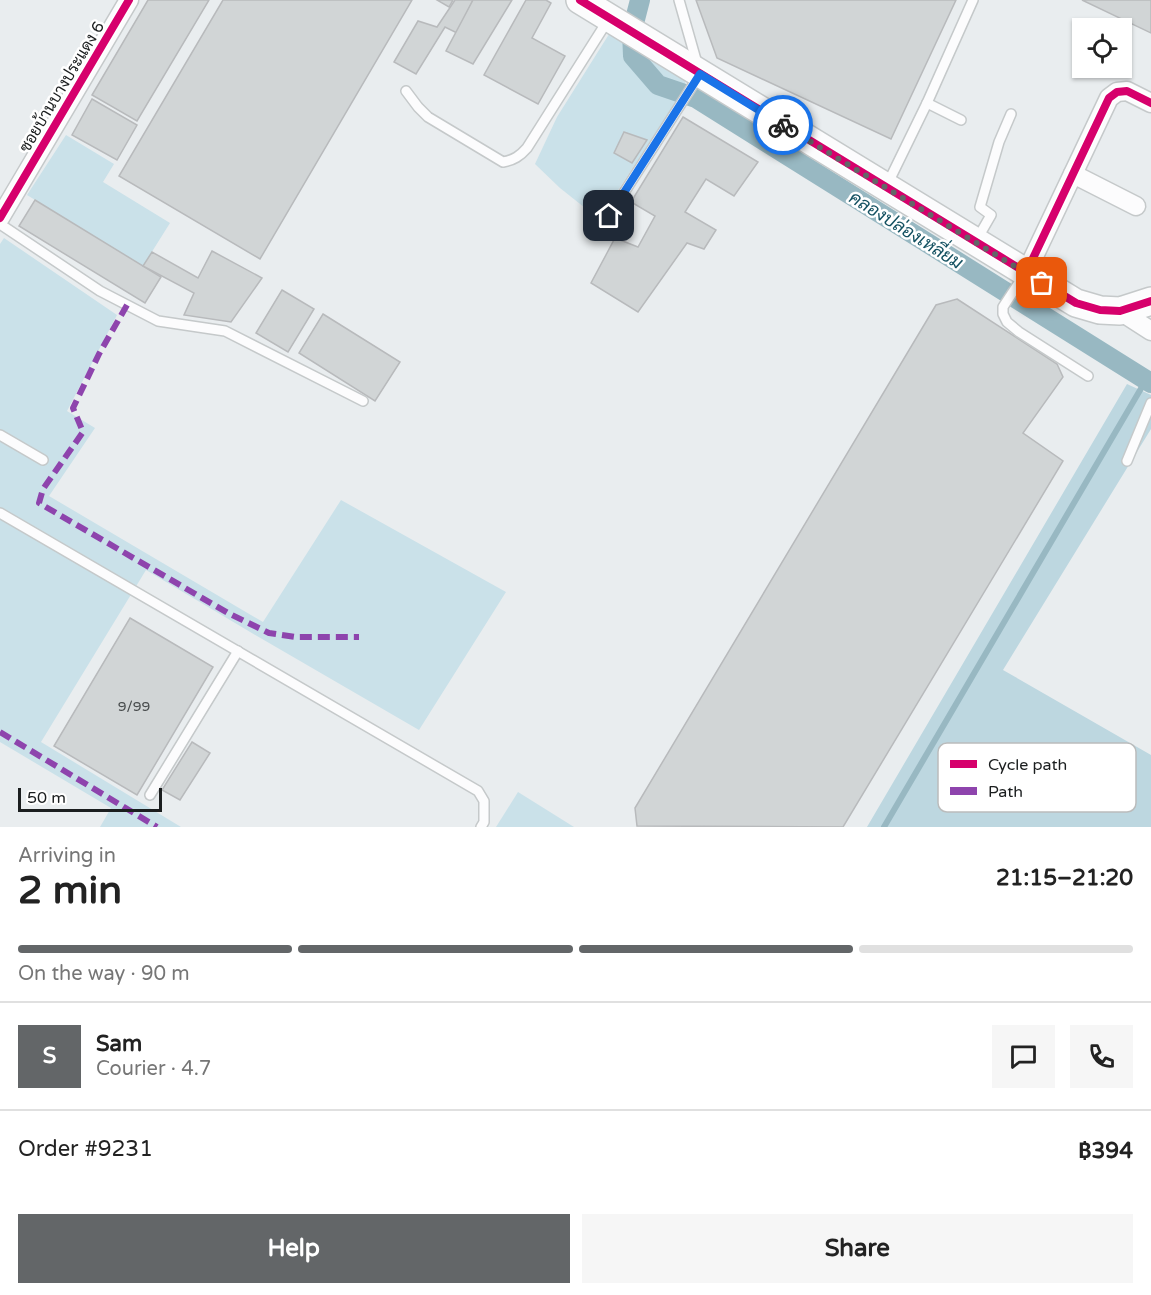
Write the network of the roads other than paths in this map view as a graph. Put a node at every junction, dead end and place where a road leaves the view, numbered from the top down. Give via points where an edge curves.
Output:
1 (129, 0) edge
2 (580, 0) edge
3 (679, 0) edge
4 (973, 0) edge
5 (614, 21) junction
6 (696, 81) junction
7 (406, 91) dead end
8 (927, 103) junction
9 (1151, 103) edge
10 (1011, 114) dead end
11 (961, 120) dead end
12 (1073, 174) junction
13 (886, 188) junction
14 (1136, 206) dead end
15 (609, 216) dead end
16 (0, 218) edge
17 (0, 224) edge
18 (975, 243) junction
19 (1020, 281) junction
20 (1151, 302) edge
21 (1120, 311) junction
22 (1151, 331) edge
23 (1088, 376) dead end
24 (363, 401) dead end
25 (1151, 403) edge
26 (0, 435) edge
27 (43, 460) dead end
28 (1127, 461) dead end
29 (0, 513) edge
30 (238, 651) junction
31 (150, 795) dead end
32 (481, 827) edge

1 - 16 street, ซอยบ้านบางประแดง 6
2 - 5 street
3 - 6 lane
4 - 8 lane
5 - 6 street via 643,38
5 - 7 lane via 527,148 511,161 503,162 428,117
6 - 13 street
6 - 15 lane
8 - 11 lane
8 - 13 lane
9 - 12 street via 1127,91 1109,98
10 - 18 lane via 980,207 991,215
12 - 14 street
12 - 19 street
13 - 18 street
17 - 24 lane via 100,291 159,321 225,331
18 - 19 street
19 - 21 street via 1076,303
19 - 23 lane via 1003,307 1007,322
20 - 21 street
21 - 22 street
25 - 28 lane
26 - 27 lane
29 - 30 lane
30 - 31 lane
30 - 32 lane via 478,791 484,801

